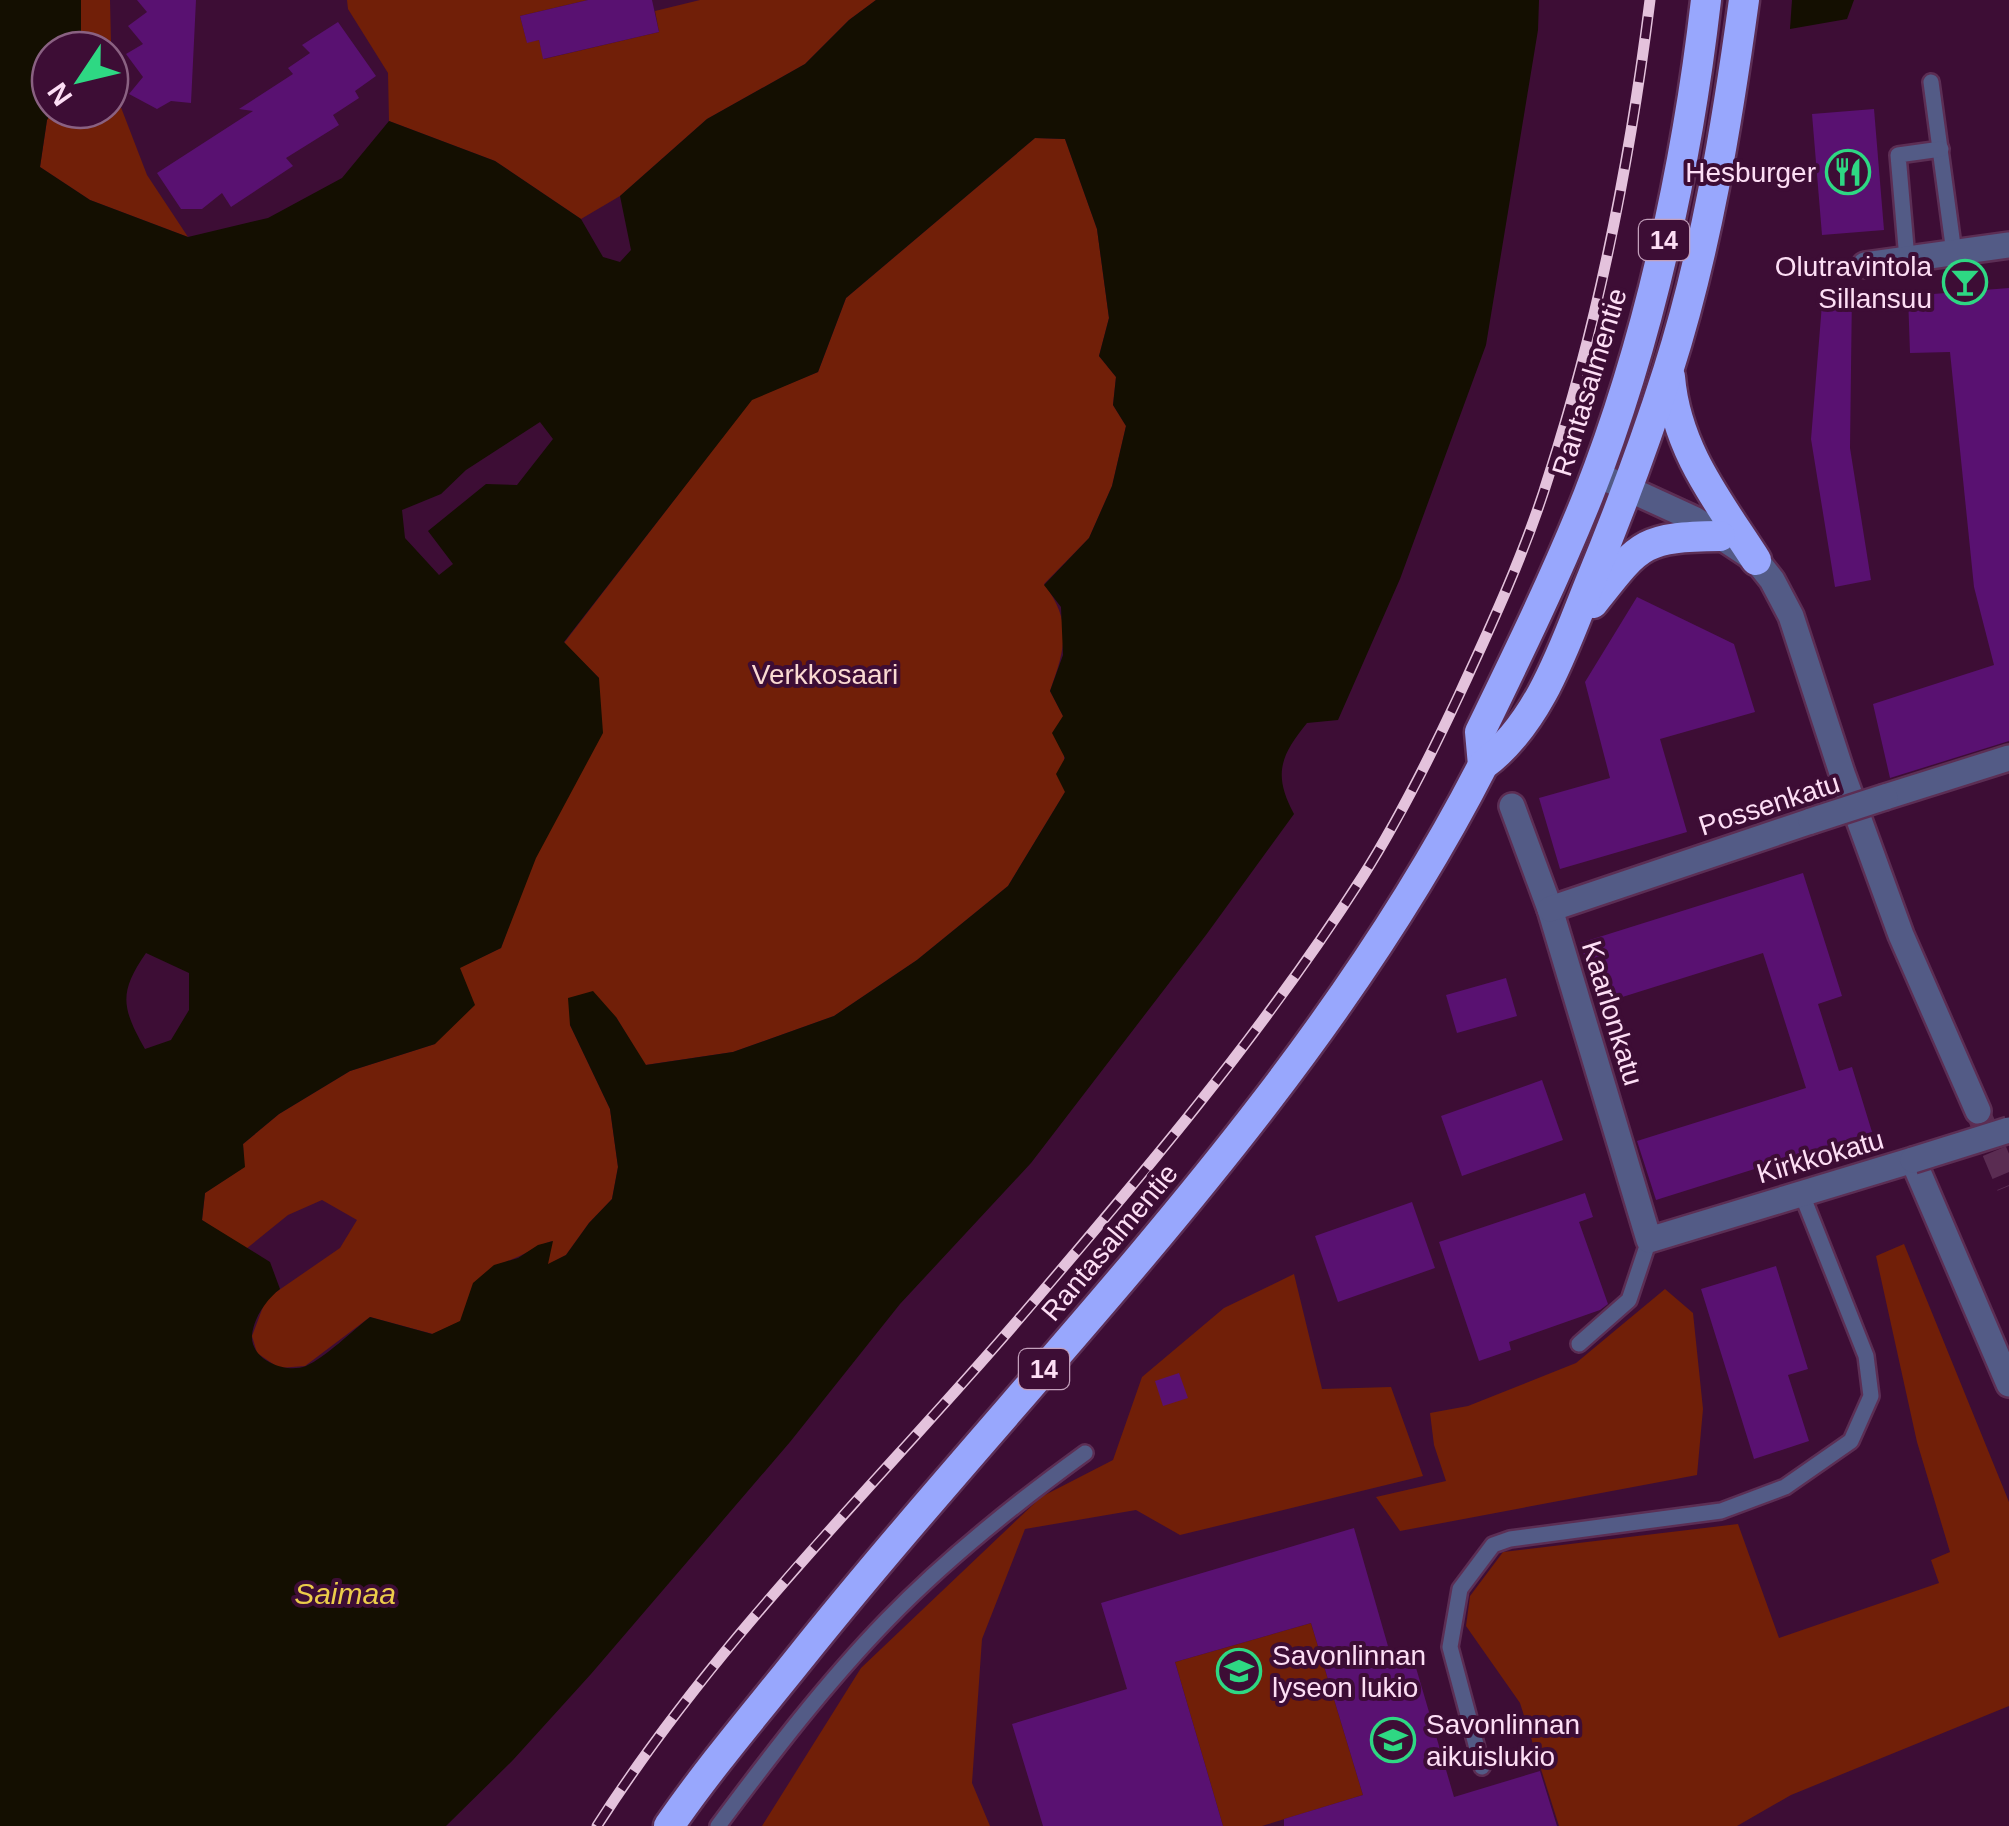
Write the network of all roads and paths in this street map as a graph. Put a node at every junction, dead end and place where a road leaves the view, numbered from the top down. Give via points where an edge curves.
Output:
1 (1706, 0) edge
2 (1744, 0) edge
3 (1932, 82) dead end
4 (1941, 149) junction
5 (2009, 245) edge
6 (1954, 253) junction
7 (1907, 260) junction
8 (1865, 266) dead end
9 (1669, 369) junction
10 (1596, 474) junction
11 (1627, 487) junction
12 (1720, 536) junction
13 (1756, 560) junction
14 (1570, 632) junction
15 (2009, 758) edge
16 (1477, 775) junction
17 (1512, 806) dead end
18 (1550, 910) junction
19 (1978, 1111) tunnel mouth
20 (2009, 1130) edge
21 (1913, 1160) junction
22 (1801, 1192) junction
23 (1649, 1240) junction
24 (1578, 1344) dead end
25 (2009, 1384) edge
26 (1085, 1453) dead end
27 (1482, 1768) dead end
28 (669, 1826) edge
29 (718, 1826) edge

1 - 10 highway, Rantasalmentie / 14 via 1679,181
2 - 9 highway, 14 via 1717,164
3 - 4 lane
4 - 6 lane
4 - 7 lane via 1898,155
5 - 6 street
6 - 7 street
7 - 8 street
9 - 11 highway, Rantasalmentie / 14
9 - 13 highway via 1682,438
10 - 11 street
10 - 16 highway, Rantasalmentie / 14 via 1480,732
11 - 12 street
11 - 14 highway, Rantasalmentie / 14
12 - 13 street
12 - 14 highway via 1669,537 1641,547
13 - 19 street via 1791,616 1871,858
14 - 16 highway, Rantasalmentie / 14 via 1534,706
15 - 18 street, Possenkatu, bridge
16 - 28 highway, Rantasalmentie / 14 via 1318,1035 1224,1157 884,1553
17 - 18 street, Kaarlonkatu
18 - 23 street, Kaarlonkatu
20 - 21 street, Kirkkokatu, bridge
21 - 22 street, Kirkkokatu
21 - 25 street
22 - 23 street, Kirkkokatu
22 - 27 lane via 1866,1356 1870,1396 1851,1441 1785,1487 1721,1512 1493,1546 1460,1590 1450,1647
23 - 24 lane via 1629,1300
26 - 29 lane via 1020,1500 888,1618

